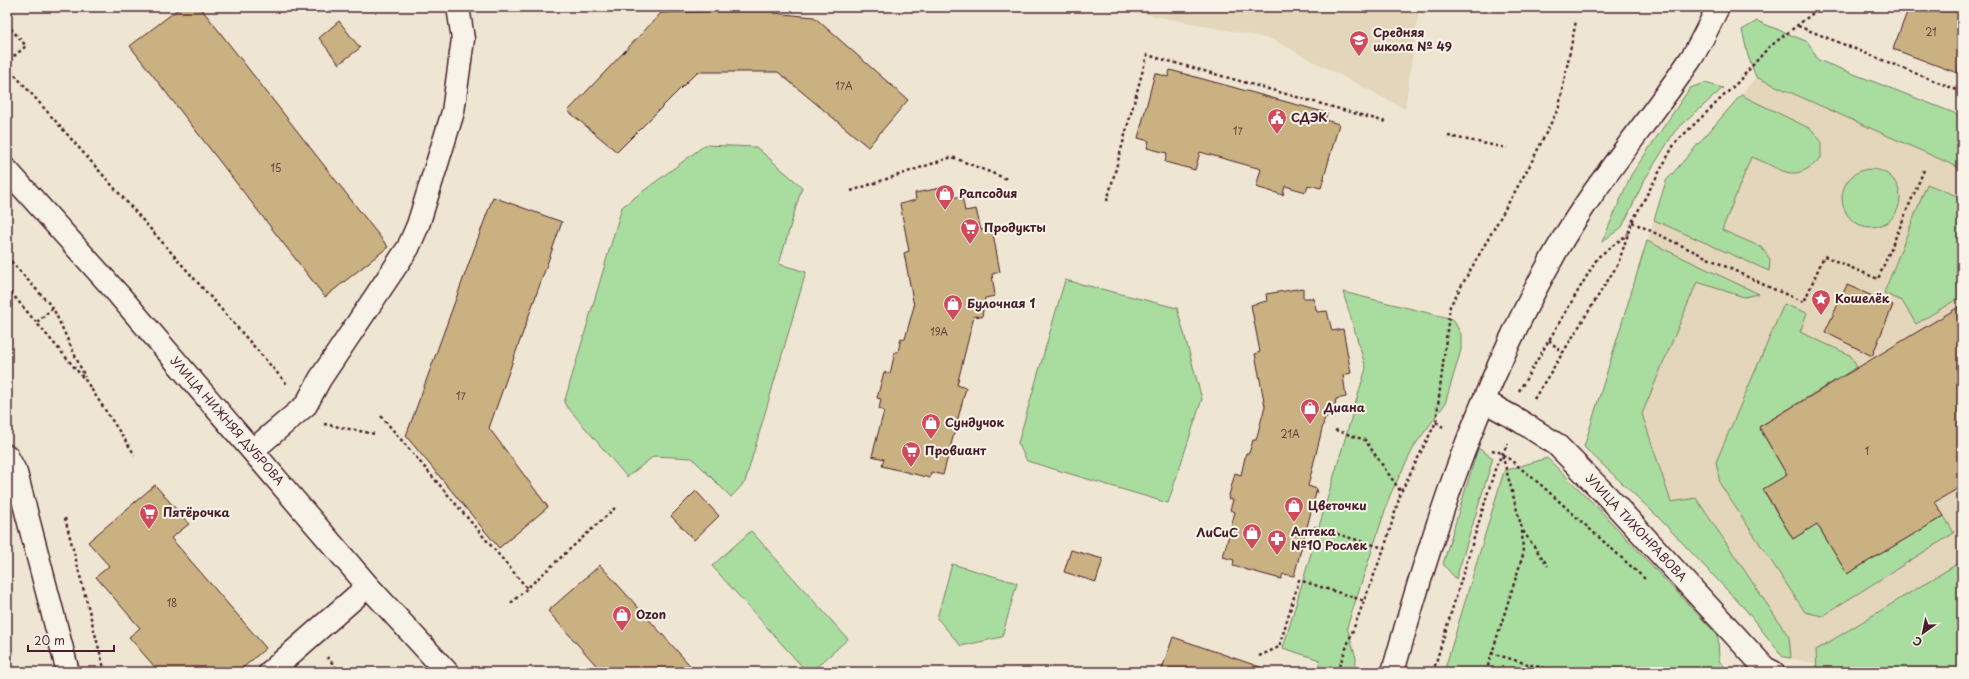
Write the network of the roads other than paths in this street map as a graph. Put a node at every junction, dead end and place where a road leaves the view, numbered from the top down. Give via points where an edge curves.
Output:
1 (458, 7) edge
2 (1718, 7) edge
3 (7, 170) edge
4 (1484, 401) junction
5 (253, 450) junction
6 (7, 456) edge
7 (368, 586) junction
8 (68, 672) edge
9 (270, 672) edge
10 (447, 672) edge
11 (1393, 672) edge
12 (1773, 672) edge

1 - 5 street via 463,39 453,112 418,225 408,248 320,379 306,405
2 - 4 street via 1693,56 1584,206 1555,252 1514,332
3 - 5 street, УЛИЦА НИЖНЯЯ ДУБРОВА
4 - 11 street via 1468,439 1415,594
4 - 12 street, УЛИЦА ТИХОНРАВОВА via 1556,444 1612,501 1765,668
5 - 7 street, УЛИЦА НИЖНЯЯ ДУБРОВА
6 - 8 street via 16,473
7 - 9 street
7 - 10 street, УЛИЦА НИЖНЯЯ ДУБРОВА

